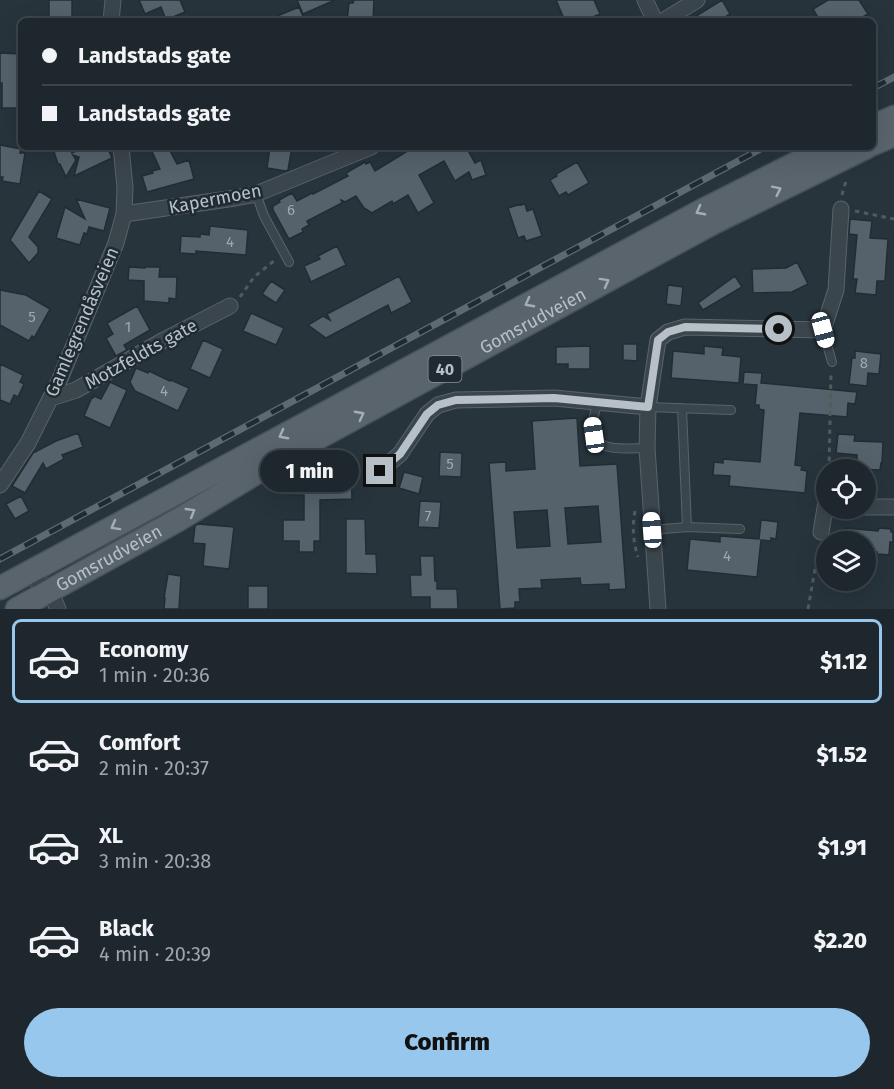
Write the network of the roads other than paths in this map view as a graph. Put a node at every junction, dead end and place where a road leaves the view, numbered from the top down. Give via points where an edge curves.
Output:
1 (113, 0) edge
2 (645, 0) edge
3 (697, 0) edge
4 (111, 18) edge
5 (654, 18) edge
6 (668, 18) edge
7 (894, 117) edge
8 (876, 125) edge
9 (894, 135) edge
10 (876, 143) edge
11 (122, 150) edge
12 (364, 150) edge
13 (822, 150) edge
14 (861, 150) edge
15 (256, 194) junction
16 (841, 209) road end
17 (124, 214) junction
18 (289, 262) dead end
19 (230, 306) road end
20 (823, 330) junction
21 (832, 362) road end
22 (51, 398) junction
23 (598, 402) junction
24 (648, 407) junction
25 (682, 408) junction
26 (732, 410) dead end
27 (646, 448) junction
28 (380, 471) dead end
29 (0, 485) edge
30 (876, 507) edge
31 (894, 507) edge
32 (687, 527) junction
33 (652, 530) junction
34 (740, 530) dead end
35 (28, 573) junction
36 (0, 588) edge
37 (54, 600) edge
38 (27, 607) edge
39 (658, 609) edge

1 - 4 street
2 - 5 street
3 - 6 street
7 - 8 main road
9 - 10 main road
11 - 17 street, Gamlegrendåsveien
12 - 15 street, Kapermoen
13 -> 35 main road, Gomsrudveien / 40 via 703,210
37 -> 14 main road, Gomsrudveien / 40 via 281,458 711,224
15 - 17 street, Kapermoen
15 - 18 lane
16 - 20 street via 836,290
17 - 22 street, Gamlegrendåsveien via 116,243
19 - 22 street, Motzfeldts gate via 76,390
20 - 21 lane
20 - 24 street via 685,327 668,332 658,340
22 - 29 street, Gamlegrendåsveien
23 - 24 street
23 - 27 lane via 593,422 599,443 609,448
23 - 28 street via 554,398 456,400 438,405 400,454
24 - 25 lane
24 - 27 street
25 - 26 lane
25 - 32 lane
27 - 33 street
30 - 31 street
32 - 33 lane
32 - 34 lane
33 - 39 street
35 - 36 main road, Gomsrudveien / 40
35 - 37 street
35 - 38 street
37 - 38 main road, Gomsrudveien / 40

